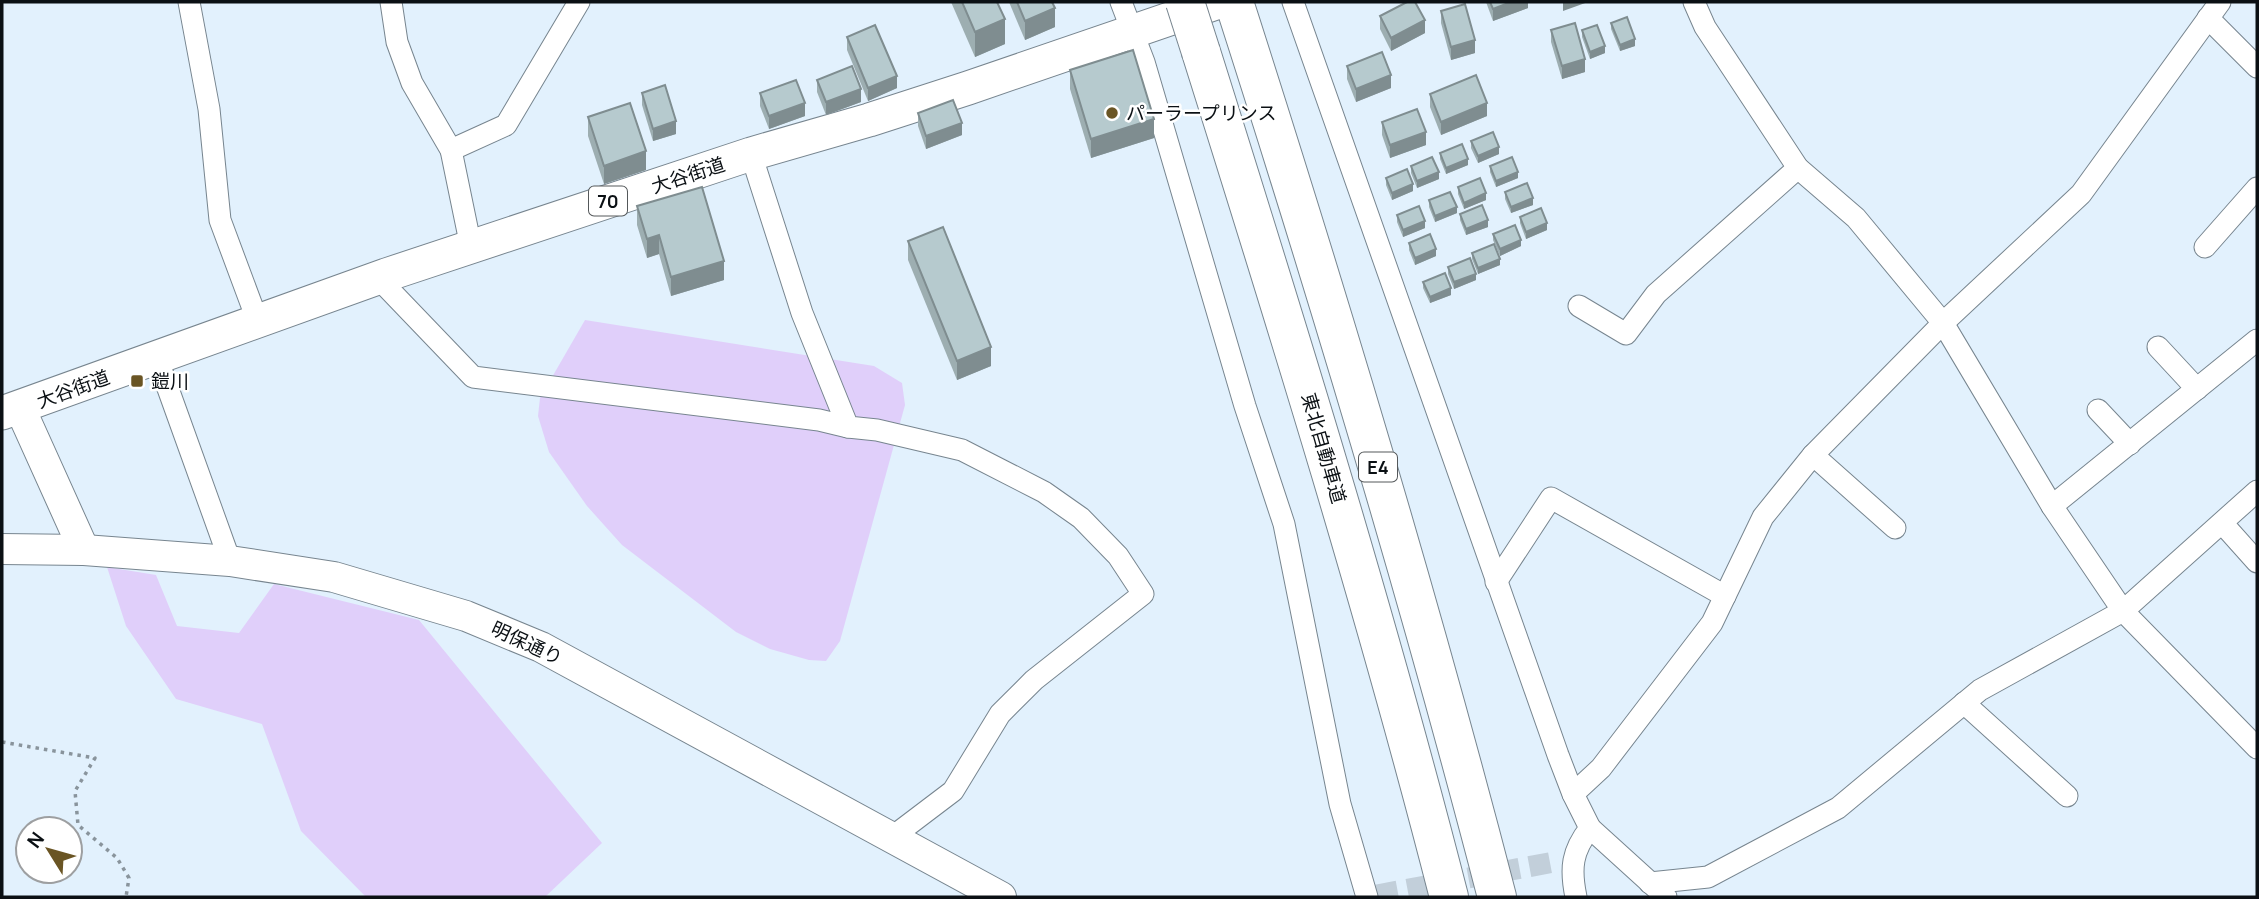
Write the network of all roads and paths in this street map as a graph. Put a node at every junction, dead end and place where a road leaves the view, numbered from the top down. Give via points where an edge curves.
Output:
1 (188, 2) edge
2 (391, 2) edge
3 (579, 2) edge
4 (1185, 2) edge
5 (1219, 2) edge
6 (1234, 2) edge
7 (1293, 2) edge
8 (1695, 2) edge
9 (2214, 10) edge
10 (1126, 17) edge
11 (2257, 67) edge
12 (451, 150) junction
13 (751, 154) junction
14 (1798, 167) junction
15 (2257, 188) edge
16 (471, 247) junction
17 (2205, 247) dead end
18 (378, 278) junction
19 (1579, 306) dead end
20 (258, 322) junction
21 (1942, 323) junction
22 (2257, 340) edge
23 (2158, 347) dead end
24 (157, 358) junction
25 (2197, 389) junction
26 (11, 410) edge
27 (2098, 410) dead end
28 (848, 427) junction
29 (2130, 444) junction
30 (1813, 455) junction
31 (2257, 491) edge
32 (2052, 506) junction
33 (2223, 524) junction
34 (1895, 528) dead end
35 (2, 549) edge
36 (84, 550) junction
37 (230, 561) junction
38 (2257, 562) edge
39 (1496, 582) junction
40 (1725, 596) junction
41 (2123, 611) junction
42 (1964, 703) junction
43 (2, 742) edge
44 (2257, 748) edge
45 (1573, 794) junction
46 (2067, 796) dead end
47 (1590, 828) junction
48 (891, 838) junction
49 (1650, 883) junction
50 (125, 897) edge
51 (1001, 897) edge
52 (1370, 897) edge
53 (1448, 897) edge
54 (1497, 897) edge
55 (1576, 897) edge
56 (1666, 897) edge

1 - 20 street via 209,109 220,220
2 - 12 street via 397,42 412,83
3 - 12 street via 506,125
4 - 53 highway, 東北自動車道 / E4, bridge via 1309,397 1410,746
5 - 10 main road, 大谷街道 / 70
6 - 54 highway, E4 via 1356,389
7 - 39 street
8 - 14 street via 1705,27
9 - 11 street
9 - 21 street via 2081,194
10 - 13 main road, 大谷街道 / 70 via 869,120
10 - 52 street via 1144,62 1284,524 1340,804
12 - 16 street
13 - 16 main road, 大谷街道 / 70
13 - 28 street via 802,313
14 - 19 street via 1656,293 1626,334
14 - 21 street via 1856,218
15 - 17 street
16 - 18 main road, 大谷街道 / 70
18 - 20 main road, 大谷街道 / 70
18 - 28 street via 473,377
20 - 24 main road, 大谷街道 / 70
21 - 30 street
21 - 32 street
22 - 25 street
23 - 25 street
24 - 26 main road, 大谷街道 / 70
24 - 37 street
25 - 29 street
26 - 36 street
27 - 29 street
28 - 48 street via 962,450 1044,492 1081,518 1118,556 1143,594 1034,680 1000,715 953,791
29 - 32 street
30 - 34 street
30 - 40 street via 1763,517
31 - 33 street
32 - 41 street
33 - 38 street
33 - 41 street
35 - 36 street, 明保通り
36 - 37 street, 明保通り
37 - 48 street, 明保通り via 334,577 466,616 541,647
39 - 40 street via 1551,498
39 - 45 street
40 - 45 street via 1712,623 1601,768
41 - 42 street
41 - 44 street
42 - 46 street
42 - 49 street via 1838,808 1708,877
43 - 50 path via 95,758 75,791 78,825 117,858 129,877
45 - 47 street
47 - 49 street
47 - 55 street via 1564,860
48 - 51 street, 明保通り
49 - 56 street

